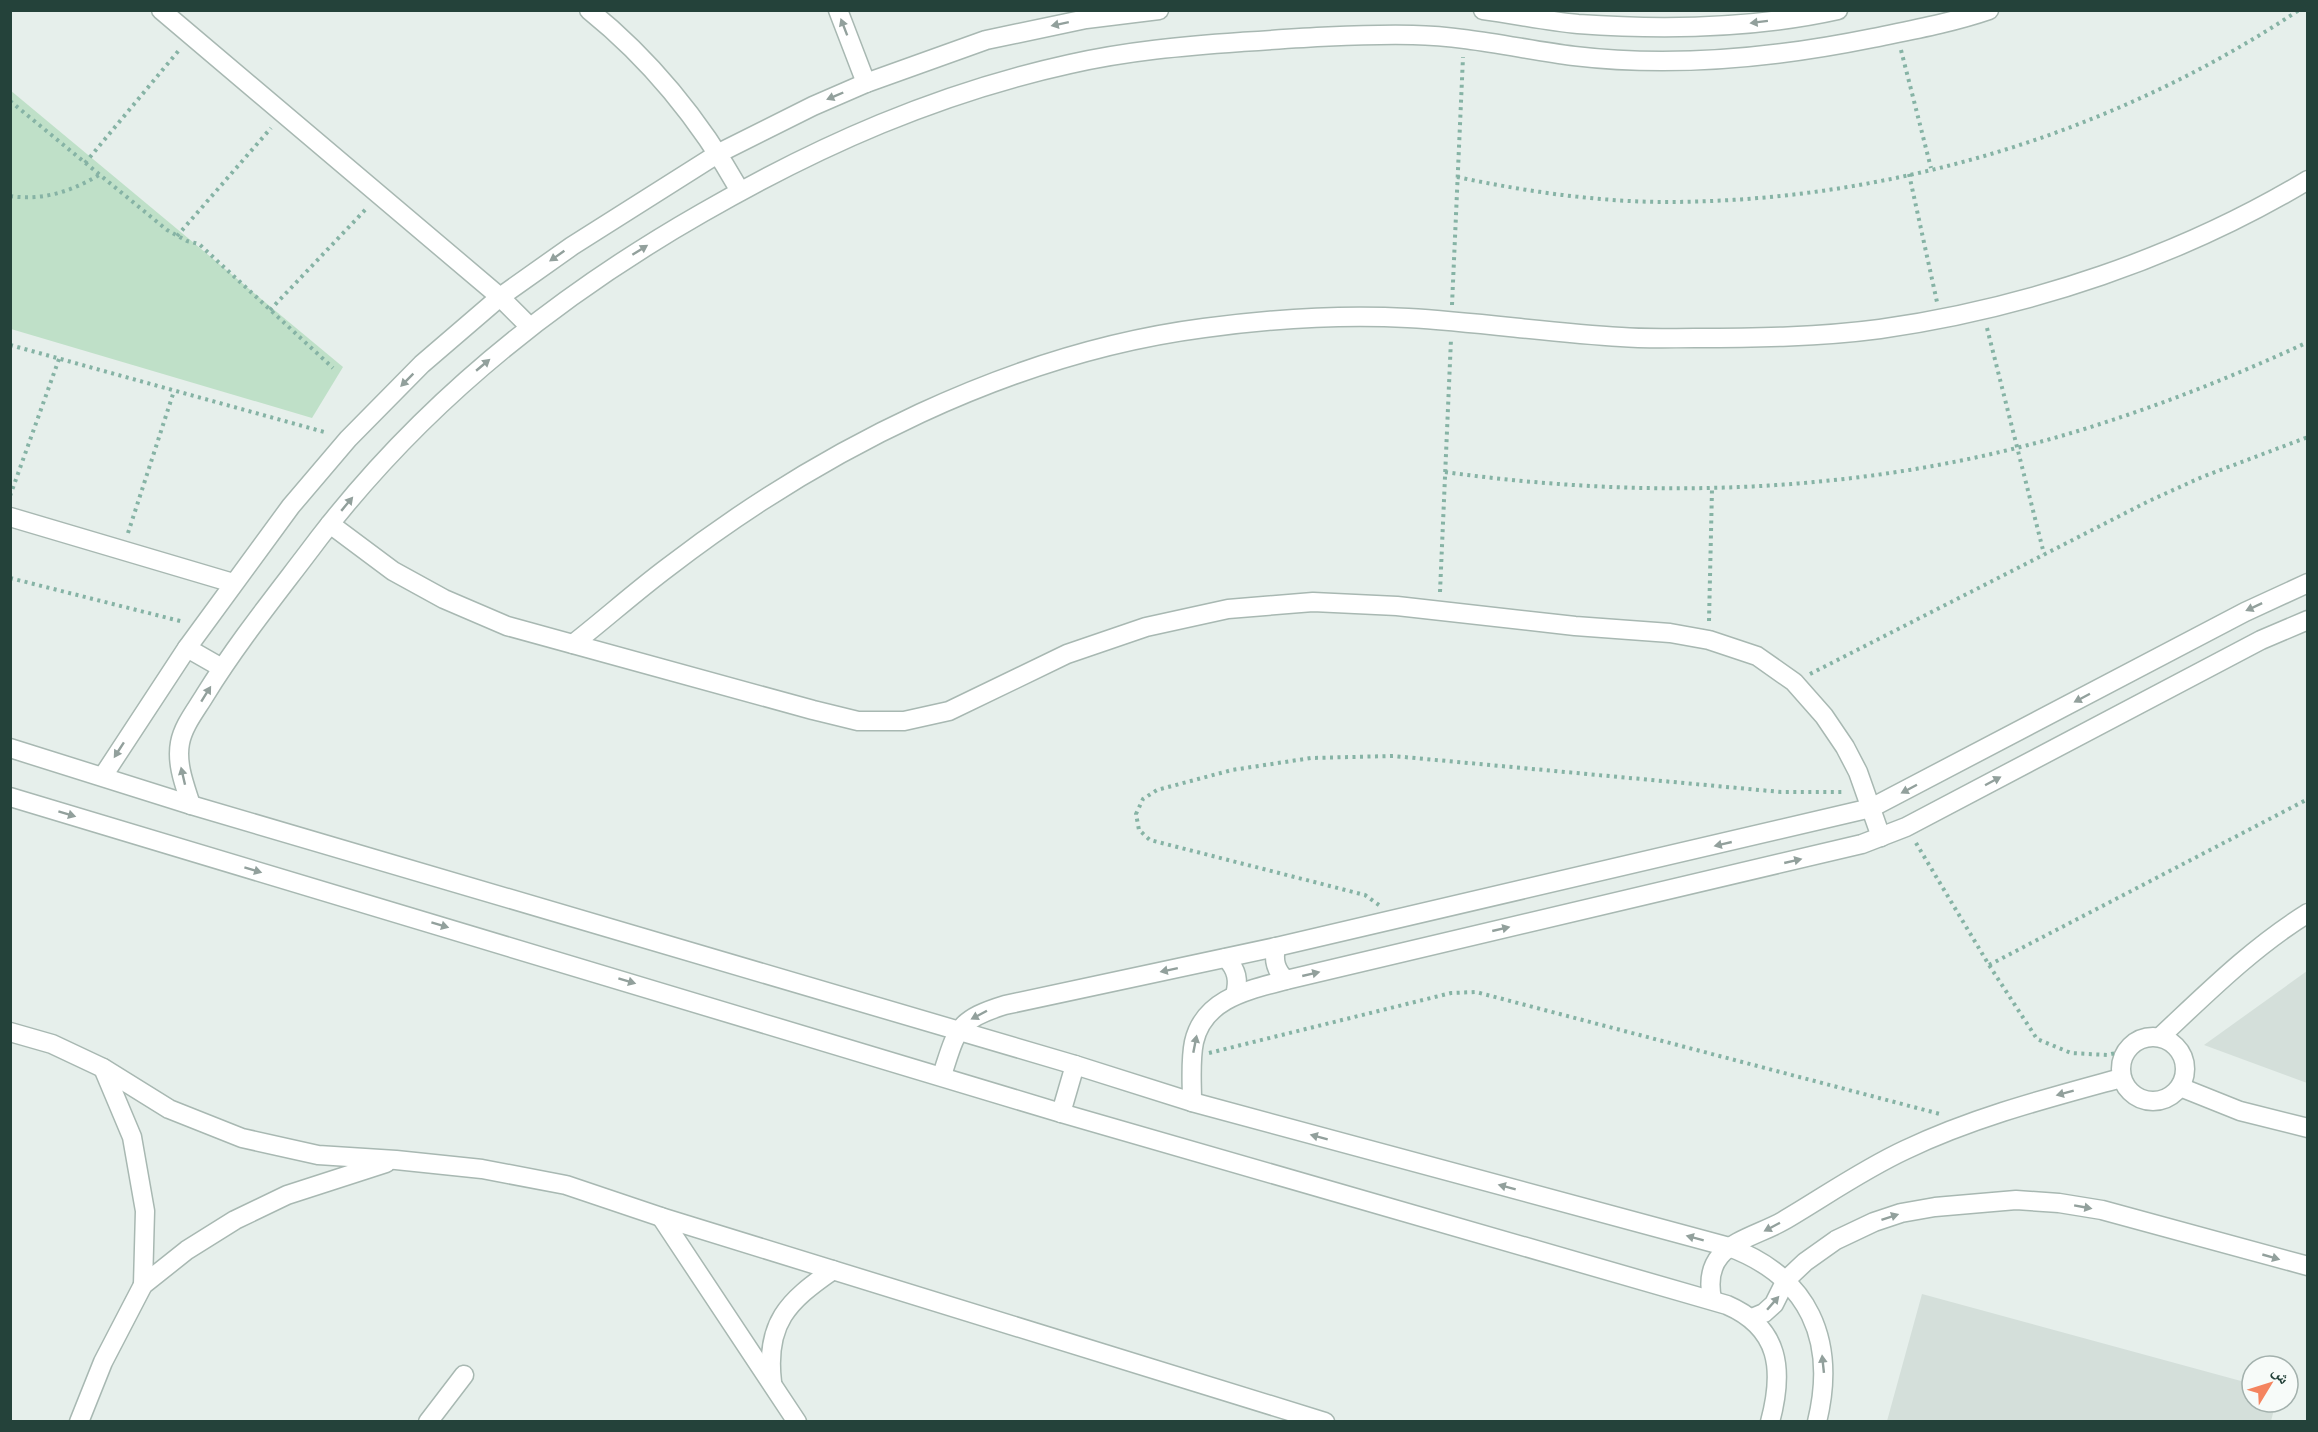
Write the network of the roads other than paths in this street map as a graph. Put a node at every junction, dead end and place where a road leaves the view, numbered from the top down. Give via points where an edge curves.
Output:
1 (161, 10) edge
2 (589, 10) edge
3 (838, 10) edge
4 (1159, 10) edge
5 (1483, 10) edge
6 (1838, 10) edge
7 (1989, 10) edge
8 (1951, 17) edge
9 (866, 83) junction
10 (719, 153) junction
11 (2307, 180) edge
12 (740, 191) junction
13 (500, 297) junction
14 (529, 326) junction
15 (10, 517) edge
16 (330, 524) junction
17 (232, 583) junction
18 (2307, 583) edge
19 (2307, 620) edge
20 (573, 644) junction
21 (187, 648) junction
22 (222, 668) junction
23 (10, 748) edge
24 (102, 776) junction
25 (10, 797) edge
26 (1868, 800) junction
27 (191, 805) junction
28 (1881, 837) junction
29 (2307, 913) edge
30 (1276, 947) junction
31 (1226, 958) junction
32 (1286, 980) junction
33 (1234, 995) junction
34 (957, 1031) junction
35 (10, 1032) edge
36 (2160, 1037) junction
37 (1075, 1065) junction
38 (102, 1068) junction
39 (942, 1075) junction
40 (2121, 1078) junction
41 (2180, 1087) junction
42 (1192, 1102) junction
43 (1061, 1113) junction
44 (2307, 1128) edge
45 (396, 1160) junction
46 (661, 1217) junction
47 (1729, 1247) junction
48 (2307, 1266) edge
49 (833, 1270) junction
50 (1786, 1280) junction
51 (143, 1285) junction
52 (1712, 1299) junction
53 (1752, 1318) junction
54 (464, 1375) dead end
55 (772, 1384) junction
56 (79, 1422) edge
57 (428, 1422) edge
58 (797, 1422) edge
59 (1325, 1422) edge
60 (1770, 1422) edge
61 (1817, 1422) edge

1 - 13 street
2 - 10 street via 666,84
9 -> 3 street
4 -> 9 street via 1086,19 986,40
6 -> 5 street via 1733,26 1655,28 1576,23
7 - 8 street
8 - 12 street via 1816,50 1658,62 1575,56 1418,35 1330,36 1158,48 1072,63 905,112
9 -> 10 street
10 - 12 street
10 -> 13 street via 572,246
11 - 20 street via 2181,245 2083,282 1982,309 1879,329 1764,338 1623,338 1406,318 1303,318 1201,328 1092,349 986,383 875,435 775,493 669,566
14 -> 12 street via 596,277
13 - 14 street
13 -> 17 street via 422,364 348,439
16 -> 14 street via 388,455 452,391
15 - 17 street
16 - 20 street via 393,571 444,599 507,626
16 - 22 street
17 - 21 street
18 -> 26 street
28 -> 19 street via 2261,640
20 - 26 street via 813,711 858,721 904,721 949,711 1067,654 1146,627 1228,609 1313,602 1397,606 1670,633 1757,656 1794,682 1845,747
21 - 22 street
21 -> 24 street
27 -> 22 street via 179,746 184,730
23 - 24 street
24 - 27 street
25 -> 39 street
26 - 28 street
26 -> 30 street
27 - 34 street
32 -> 28 street
29 - 36 street via 2235,968
30 - 31 street
30 - 32 street via 1276,969
31 - 33 street via 1236,971
31 -> 34 street via 1005,1005 979,1015
32 - 33 street
42 -> 33 street via 1194,1041 1209,1013
34 - 37 street
34 - 39 street
35 - 38 street via 52,1044
36 - 40 street via 2146,1037 2125,1051 2120,1064
36 - 41 street via 2171,1042 2182,1057 2185,1075
37 - 42 street
37 - 43 street
38 - 45 street via 169,1109 242,1138 318,1155
38 - 51 street via 132,1137 145,1211
39 - 43 street
40 - 41 street via 2141,1100 2156,1102 2170,1097
40 -> 47 street via 1970,1122 1850,1178 1778,1224
41 - 44 street via 2240,1111
47 -> 42 street
43 - 52 street
45 - 46 street via 482,1169 566,1185
45 - 51 street via 287,1195 235,1220 187,1250
46 - 49 street
46 - 55 street
47 - 50 street via 1769,1266
47 - 52 street via 1712,1270
50 -> 48 street via 1836,1240 1874,1222 1935,1207 2016,1200 2102,1210
49 - 55 street via 795,1299 781,1317 772,1338
49 - 59 street
53 -> 50 street via 1774,1304
61 -> 50 street via 1825,1370 1820,1337 1806,1306
51 - 56 street via 103,1362
52 - 53 street
53 - 60 street via 1774,1350 1778,1374
54 - 57 street
55 - 58 street

